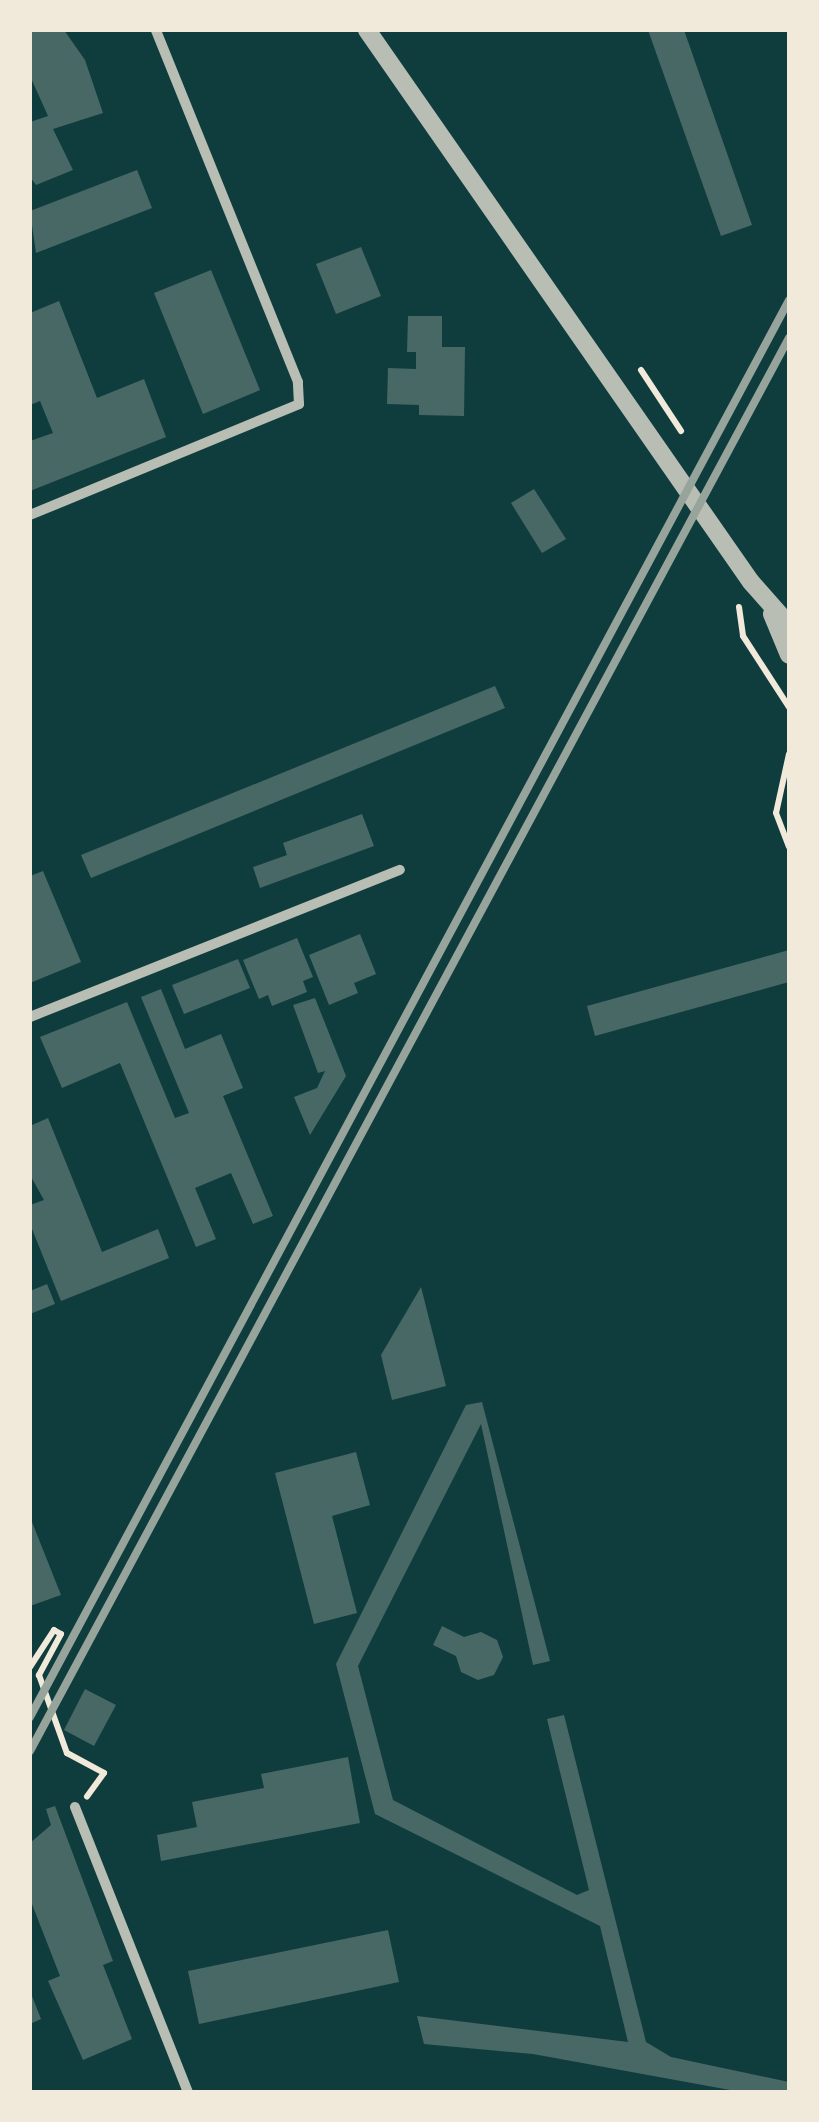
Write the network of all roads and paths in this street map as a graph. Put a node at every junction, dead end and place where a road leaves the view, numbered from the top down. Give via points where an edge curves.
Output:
1 (156, 30) edge
2 (367, 30) edge
3 (641, 370) dead end
4 (682, 431) dead end
5 (30, 515) edge
6 (766, 600) junction
7 (739, 607) dead end
8 (789, 625) edge
9 (789, 655) edge
10 (789, 707) edge
11 (789, 754) edge
12 (789, 847) edge
13 (400, 870) dead end
14 (30, 1018) edge
15 (30, 1667) edge
16 (90, 1793) dead end
17 (76, 1807) dead end
18 (188, 2092) edge

1 - 5 street via 298,382 299,404
2 - 6 street
3 - 4 path
6 - 8 street
6 - 9 street
7 - 10 path via 743,636
11 - 12 path via 776,813
13 - 14 street
15 - 16 path via 54,1630 61,1634 38,1675 67,1753 104,1773
17 - 18 street

